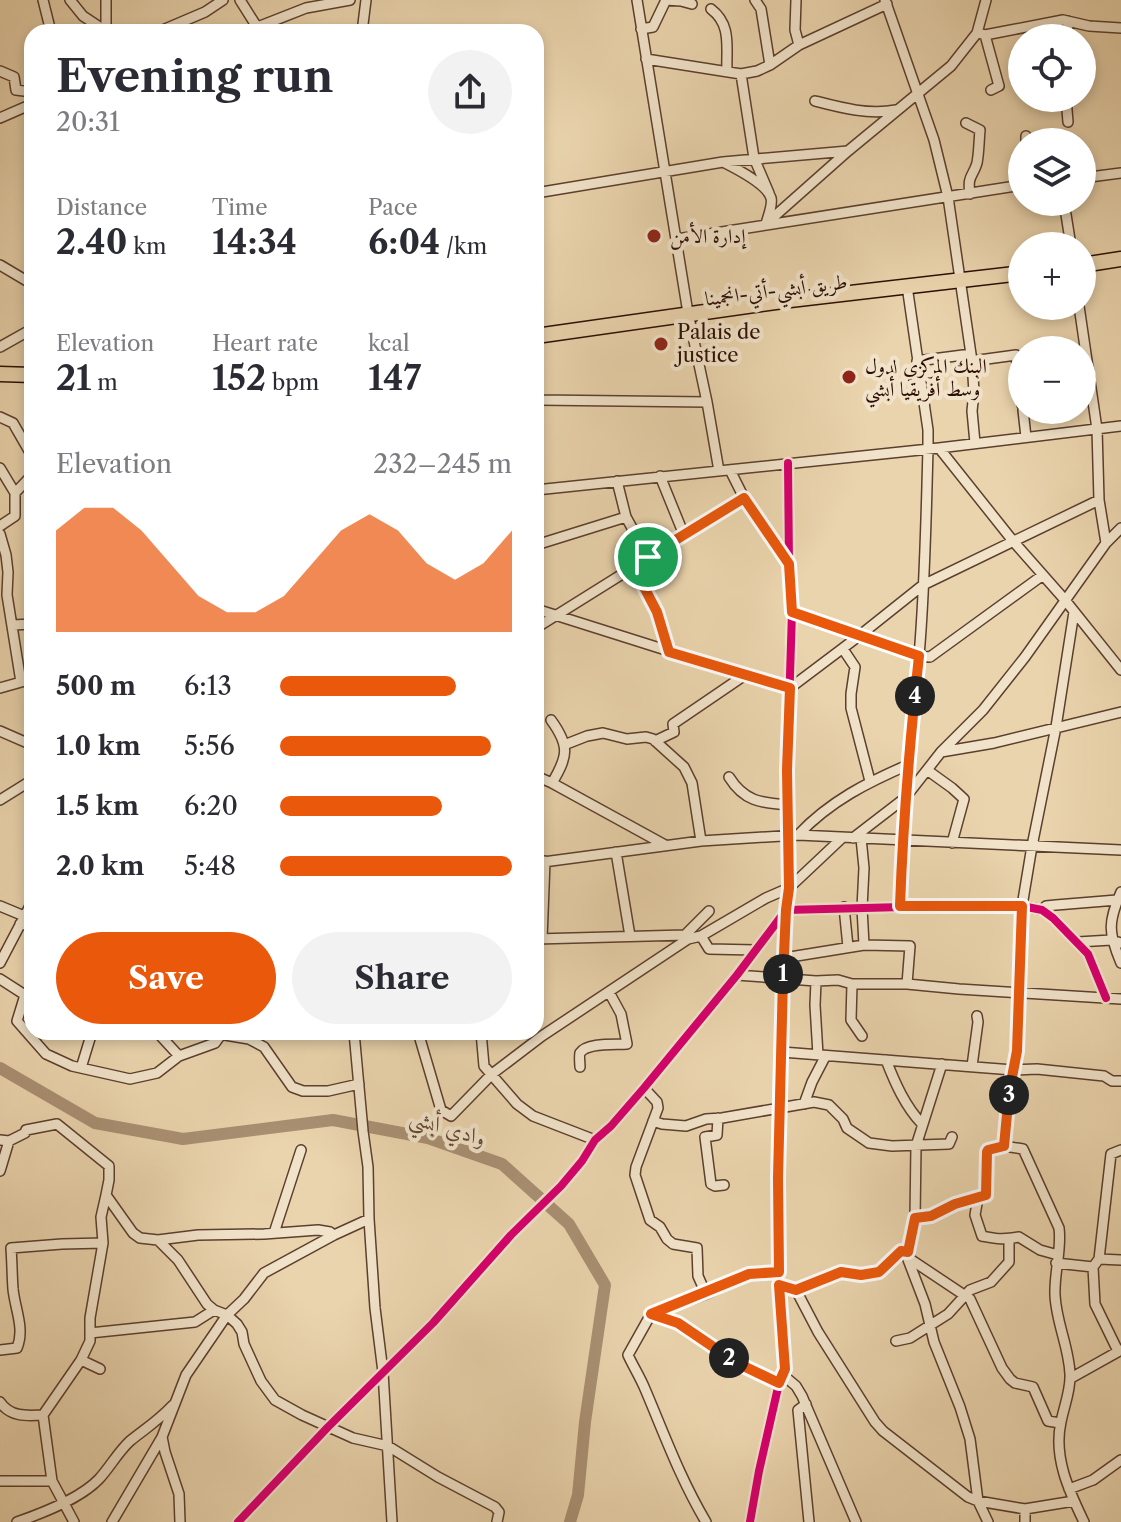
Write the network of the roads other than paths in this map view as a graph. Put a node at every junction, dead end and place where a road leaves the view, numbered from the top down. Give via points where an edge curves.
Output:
1 (43, 0) edge
2 (70, 0) edge
3 (106, 0) edge
4 (223, 0) edge
5 (240, 0) edge
6 (350, 0) edge
7 (366, 0) edge
8 (637, 0) edge
9 (666, 0) edge
10 (755, 0) edge
11 (796, 0) edge
12 (986, 0) edge
13 (886, 2) edge
14 (692, 4) dead end
15 (711, 9) dead end
16 (1068, 21) junction
17 (49, 24) edge
18 (95, 24) edge
19 (105, 24) edge
20 (177, 24) edge
21 (257, 24) edge
22 (269, 24) edge
23 (363, 24) edge
24 (1068, 24) edge
25 (1121, 28) edge
26 (641, 29) junction
27 (981, 34) junction
28 (799, 45) junction
29 (646, 59) junction
30 (770, 65) junction
31 (0, 71) edge
32 (727, 71) junction
33 (741, 74) junction
34 (991, 90) dead end
35 (24, 91) edge
36 (919, 93) junction
37 (815, 101) dead end
38 (24, 108) edge
39 (899, 109) junction
40 (1067, 112) edge
41 (0, 118) edge
42 (1068, 122) dead end
43 (966, 123) dead end
44 (848, 151) junction
45 (754, 158) junction
46 (723, 162) junction
47 (666, 171) junction
48 (1121, 173) edge
49 (1096, 176) edge
50 (1008, 187) edge
51 (544, 192) edge
52 (769, 193) junction
53 (970, 194) junction
54 (948, 197) junction
55 (766, 224) junction
56 (677, 239) junction
57 (1121, 259) edge
58 (1096, 263) edge
59 (1, 266) edge
60 (1121, 267) edge
61 (1096, 271) edge
62 (1008, 275) edge
63 (24, 279) edge
64 (1008, 281) edge
65 (960, 284) junction
66 (908, 290) junction
67 (689, 317) junction
68 (1081, 320) edge
69 (24, 334) edge
70 (544, 336) edge
71 (556, 336) junction
72 (544, 340) edge
73 (0, 347) edge
74 (1008, 355) edge
75 (971, 357) junction
76 (917, 361) junction
77 (0, 365) edge
78 (24, 366) edge
79 (0, 374) edge
80 (24, 375) edge
81 (544, 400) edge
82 (707, 402) junction
83 (0, 417) edge
84 (1024, 424) edge
85 (1121, 426) edge
86 (1097, 429) junction
87 (1026, 437) junction
88 (24, 442) edge
89 (975, 443) junction
90 (934, 448) junction
91 (788, 463) junction
92 (0, 468) edge
93 (724, 470) junction
94 (660, 476) junction
95 (617, 481) junction
96 (24, 483) edge
97 (544, 489) edge
98 (15, 493) junction
99 (744, 498) junction
100 (1099, 500) junction
101 (626, 517) junction
102 (0, 526) edge
103 (1121, 528) edge
104 (684, 535) junction
105 (0, 537) edge
106 (1013, 541) junction
107 (544, 543) edge
108 (1106, 543) junction
109 (648, 557) junction
110 (789, 564) junction
111 (633, 566) junction
112 (1043, 575) junction
113 (923, 585) junction
114 (1065, 600) junction
115 (544, 612) edge
116 (792, 612) junction
117 (1074, 612) junction
118 (557, 616) junction
119 (0, 621) edge
120 (12, 621) junction
121 (24, 623) edge
122 (544, 623) edge
123 (859, 636) junction
124 (843, 649) junction
125 (669, 652) junction
126 (919, 656) junction
127 (1121, 670) edge
128 (745, 675) junction
129 (24, 681) edge
130 (21, 682) junction
131 (0, 688) edge
132 (790, 688) junction
133 (1121, 712) edge
134 (551, 720) dead end
135 (1056, 727) junction
136 (0, 731) edge
137 (655, 741) junction
138 (24, 742) edge
139 (564, 745) junction
140 (941, 752) junction
141 (910, 764) junction
142 (927, 770) junction
143 (729, 777) dead end
144 (544, 780) edge
145 (870, 781) junction
146 (552, 783) junction
147 (24, 785) edge
148 (905, 798) junction
149 (0, 800) edge
150 (788, 805) junction
151 (793, 835) junction
152 (852, 838) junction
153 (902, 840) junction
154 (701, 841) junction
155 (952, 843) junction
156 (665, 845) junction
157 (1032, 846) junction
158 (1121, 850) edge
159 (616, 852) junction
160 (544, 862) edge
161 (789, 888) junction
162 (1119, 896) edge
163 (0, 906) edge
164 (900, 906) junction
165 (1022, 906) junction
166 (844, 907) junction
167 (862, 908) junction
168 (786, 910) junction
169 (1042, 910) junction
170 (709, 911) dead end
171 (24, 916) edge
172 (22, 920) junction
173 (630, 936) junction
174 (701, 936) junction
175 (686, 937) junction
176 (544, 939) edge
177 (1078, 942) junction
178 (1116, 942) edge
179 (864, 945) junction
180 (848, 947) junction
181 (755, 950) junction
182 (784, 958) junction
183 (0, 963) edge
184 (1121, 963) edge
185 (737, 975) junction
186 (783, 977) junction
187 (0, 979) edge
188 (816, 981) junction
189 (852, 984) junction
190 (907, 984) junction
191 (609, 992) junction
192 (1018, 992) junction
193 (24, 994) edge
194 (24, 998) edge
195 (1106, 998) junction
196 (1121, 999) edge
197 (977, 1016) dead end
198 (24, 1029) edge
199 (544, 1035) edge
200 (862, 1036) dead end
201 (34, 1040) edge
202 (90, 1040) edge
203 (164, 1040) edge
204 (216, 1040) edge
205 (251, 1040) edge
206 (355, 1040) edge
207 (420, 1040) edge
208 (482, 1040) edge
209 (537, 1040) edge
210 (782, 1052) junction
211 (179, 1056) junction
212 (822, 1056) junction
213 (886, 1060) junction
214 (942, 1064) junction
215 (972, 1066) junction
216 (580, 1067) dead end
217 (81, 1068) junction
218 (1013, 1070) junction
219 (492, 1074) junction
220 (1121, 1081) edge
221 (359, 1084) junction
222 (644, 1088) junction
223 (804, 1104) junction
224 (780, 1109) junction
225 (718, 1118) junction
226 (653, 1121) junction
227 (922, 1124) junction
228 (952, 1137) dead end
229 (595, 1140) junction
230 (5, 1141) edge
231 (916, 1146) junction
232 (1004, 1146) junction
233 (301, 1150) dead end
234 (1121, 1150) edge
235 (0, 1171) edge
236 (724, 1185) dead end
237 (106, 1195) junction
238 (978, 1198) junction
239 (915, 1218) junction
240 (369, 1219) junction
241 (274, 1233) junction
242 (334, 1235) junction
243 (158, 1240) junction
244 (1009, 1240) junction
245 (103, 1243) junction
246 (0, 1248) edge
247 (11, 1248) junction
248 (907, 1255) junction
249 (1057, 1259) junction
250 (1121, 1260) edge
251 (1096, 1263) junction
252 (779, 1272) junction
253 (779, 1285) junction
254 (796, 1290) junction
255 (706, 1294) junction
256 (965, 1294) junction
257 (214, 1310) junction
258 (651, 1314) junction
259 (227, 1315) junction
260 (931, 1325) junction
261 (90, 1333) junction
262 (896, 1341) dead end
263 (0, 1350) edge
264 (1120, 1350) edge
265 (81, 1360) junction
266 (100, 1369) dead end
267 (383, 1372) junction
268 (1071, 1378) junction
269 (781, 1379) junction
270 (177, 1400) junction
271 (0, 1402) edge
272 (806, 1404) junction
273 (43, 1415) junction
274 (1060, 1423) junction
275 (328, 1427) junction
276 (162, 1437) junction
277 (388, 1446) junction
278 (1121, 1460) edge
279 (0, 1481) edge
280 (52, 1481) junction
281 (1069, 1489) junction
282 (978, 1501) junction
283 (1074, 1501) junction
284 (63, 1503) junction
285 (1025, 1509) junction
286 (30, 1520) edge
287 (17, 1522) edge
288 (74, 1522) edge
289 (112, 1522) edge
290 (180, 1522) edge
291 (238, 1522) edge
292 (392, 1522) edge
293 (497, 1522) edge
294 (706, 1522) edge
295 (750, 1522) edge
296 (809, 1522) edge
297 (856, 1522) edge
298 (988, 1522) edge
299 (1025, 1522) edge
300 (1084, 1522) edge

1 - 17 street
2 - 18 street
3 - 19 street
4 - 20 street
5 - 21 street
6 - 22 street via 306,8
7 - 23 street
8 - 26 street
9 - 14 street
9 - 26 street via 653,27
10 - 30 street
11 - 28 street
12 - 27 street
13 - 28 street
13 - 36 street
15 - 32 street via 726,30
16 - 24 street
16 - 25 street
16 - 27 street
26 - 29 street
27 - 34 street via 999,86
27 - 36 street
28 - 30 street
29 - 32 street
29 - 47 street
30 - 33 street
31 - 35 street via 14,77 16,90
32 - 33 street
33 - 45 street
36 - 39 street
36 - 54 street
37 - 39 street via 858,111
38 - 41 street
39 - 44 street
40 - 42 street
43 - 53 street via 980,130
44 - 45 street
44 - 55 street
45 - 46 street
45 - 52 street
46 - 47 street
46 - 52 street
47 - 51 street
47 - 56 street
48 - 49 street
50 - 53 street
52 - 55 street
53 - 54 street
54 - 55 street
54 - 65 street
55 - 56 street
56 - 67 street
57 - 58 highway
59 - 63 street
60 - 61 highway
62 - 65 highway
64 - 65 highway
65 - 66 highway
65 - 75 street
66 - 67 highway
66 - 76 street
67 - 71 highway
67 - 82 street
68 - 86 street
69 - 73 street
70 - 71 highway
71 - 72 highway
74 - 75 street
75 - 76 street
75 - 89 street
76 - 90 street
77 - 78 highway
79 - 80 highway
81 - 82 street
82 - 93 street
83 - 88 street via 13,423
84 - 87 street
85 - 86 street
86 - 87 street
86 - 100 street
87 - 89 street
89 - 90 street
90 - 91 street
90 - 106 street
90 - 113 street
91 - 93 street
91 - 110 street
92 - 98 street
93 - 94 street
93 - 99 street
94 - 95 street
94 - 104 street
95 - 97 street
95 - 101 street
96 - 98 street
98 - 102 street via 15,516
99 - 104 street
99 - 110 street
100 - 106 street
100 - 108 street
101 - 107 street
101 - 109 street
103 - 108 street
104 - 109 street
105 - 120 street
106 - 112 street
106 - 113 street
108 - 114 street
109 - 111 street
110 - 116 street
111 - 118 street
111 - 125 street via 657,612
112 - 114 street
112 - 126 street via 930,657
113 - 123 street
113 - 126 street
114 - 117 street
114 - 140 street via 983,710
115 - 118 street
116 - 123 street
116 - 132 street
117 - 127 street
117 - 135 street
118 - 122 street
118 - 125 street
119 - 120 street
120 - 121 street
120 - 130 street
123 - 124 street
123 - 126 street
124 - 132 street
124 - 145 street via 855,667 851,708
125 - 128 street
126 - 141 street
128 - 132 street
128 - 137 street
129 - 130 street
130 - 131 street
132 - 150 street
133 - 135 street
134 - 139 street
135 - 140 street
135 - 157 street
136 - 138 street
137 - 139 street via 603,733
137 - 154 street via 689,774
139 - 146 street via 564,762
140 - 142 street
141 - 145 street
141 - 148 street
142 - 148 street
142 - 155 street via 964,799
143 - 150 street via 744,795 761,803
144 - 146 street
145 - 151 street
146 - 156 street
147 - 149 street
148 - 152 street
148 - 153 street
150 - 151 street
151 - 152 street
151 - 154 street
151 - 161 street
152 - 153 street
152 - 161 street
152 - 167 street via 864,868
153 - 155 street
153 - 164 street
154 - 156 street
155 - 157 street
156 - 159 street
157 - 158 street
157 - 165 street
159 - 160 street
159 - 173 street
161 - 168 street
161 - 174 street
162 - 169 street
162 - 178 street via 1111,922
163 - 172 street
164 - 165 street
164 - 167 street
165 - 169 street
165 - 192 street
166 - 167 street
166 - 168 street
166 - 180 street
167 - 179 street
168 - 181 street
168 - 182 street
169 - 177 street
170 - 175 street
171 - 172 street
172 - 183 street
173 - 175 street
173 - 176 street
174 - 175 street
174 - 181 street via 709,949
175 - 191 street
177 - 178 street
177 - 195 street via 1093,961
178 - 184 street
179 - 180 street
179 - 190 street via 910,946
180 - 182 street
181 - 185 street
182 - 186 street
185 - 186 street
185 - 222 street
186 - 188 street
186 - 210 street
187 - 193 street
188 - 189 street
188 - 212 street
189 - 190 street
189 - 200 street via 851,1020
190 - 192 street
191 - 199 street
191 - 216 street via 627,1043 583,1051
192 - 195 street
192 - 218 street
194 - 198 street via 17,1021
195 - 196 street
197 - 215 street
201 - 217 street via 46,1054
202 - 217 street
203 - 211 street
204 - 211 street
205 - 221 street via 264,1047 292,1087 328,1091
206 - 221 street
207 - 219 street via 441,1110 451,1116
208 - 219 street via 484,1066
209 - 219 street
210 - 212 street
210 - 224 street
211 - 217 street via 157,1073 130,1079
212 - 213 street
212 - 223 street
213 - 214 street
213 - 227 street
214 - 215 street
214 - 227 street
215 - 218 street
218 - 220 street
218 - 232 street
219 - 229 street via 524,1111
221 - 240 street
222 - 226 street via 658,1105
222 - 229 street
223 - 224 street
223 - 231 street via 829,1105 847,1128 869,1143
224 - 225 street
224 - 252 street
225 - 226 street via 686,1126
225 - 236 street via 717,1135 705,1137 711,1184
226 - 255 street via 636,1167 637,1184 650,1220 667,1239 697,1248 698,1276
227 - 231 street
228 - 231 street via 949,1144
229 - 267 street via 561,1186
230 - 235 street
230 - 237 street via 57,1124 109,1166
231 - 239 street
232 - 238 street via 988,1150 986,1195
232 - 249 street via 1023,1149 1059,1228
233 - 241 street
234 - 251 street via 1111,1154
237 - 243 street via 133,1233
237 - 245 street
238 - 239 street
238 - 244 street via 975,1215 982,1236
239 - 248 street
240 - 242 street
240 - 267 street
241 - 242 street via 318,1230
241 - 243 street
242 - 259 street via 264,1273
243 - 257 street
244 - 249 street via 1023,1238
244 - 256 street via 1005,1268 991,1282
245 - 247 street
245 - 261 street
246 - 247 street
247 - 263 street via 20,1342 17,1348
248 - 254 street via 901,1251 879,1272 841,1272
248 - 256 street
248 - 260 street
249 - 251 street
249 - 268 street via 1056,1308
250 - 251 street
251 - 264 street via 1096,1309
252 - 253 street
252 - 255 street via 749,1274
253 - 254 street
253 - 269 street via 785,1369
254 - 282 street via 875,1422
255 - 258 street
256 - 260 street
256 - 274 street via 1010,1379 1033,1387 1048,1421
257 - 259 street
257 - 261 street via 195,1322
258 - 269 street via 678,1323 737,1363
258 - 294 street via 629,1359
259 - 270 street via 186,1375
259 - 275 street via 242,1332 261,1381 275,1400
260 - 262 street
260 - 282 street via 970,1439
261 - 265 street
264 - 268 street
265 - 266 street
265 - 273 street
267 - 275 street
267 - 277 street
268 - 274 street
269 - 272 street via 796,1386
269 - 295 street
270 - 276 street
270 - 284 street via 122,1449 96,1482
271 - 273 street via 6,1411
272 - 296 street via 798,1410
272 - 297 street
273 - 280 street
274 - 281 street via 1058,1447
275 - 277 street
275 - 291 street
276 - 289 street
276 - 290 street via 179,1494
277 - 292 street
277 - 293 street via 495,1507
278 - 281 street
279 - 280 street
280 - 284 street
281 - 283 street
282 - 285 street
282 - 298 street
283 - 285 street
283 - 300 street
284 - 286 street
284 - 288 street
285 - 299 street
286 - 287 street

